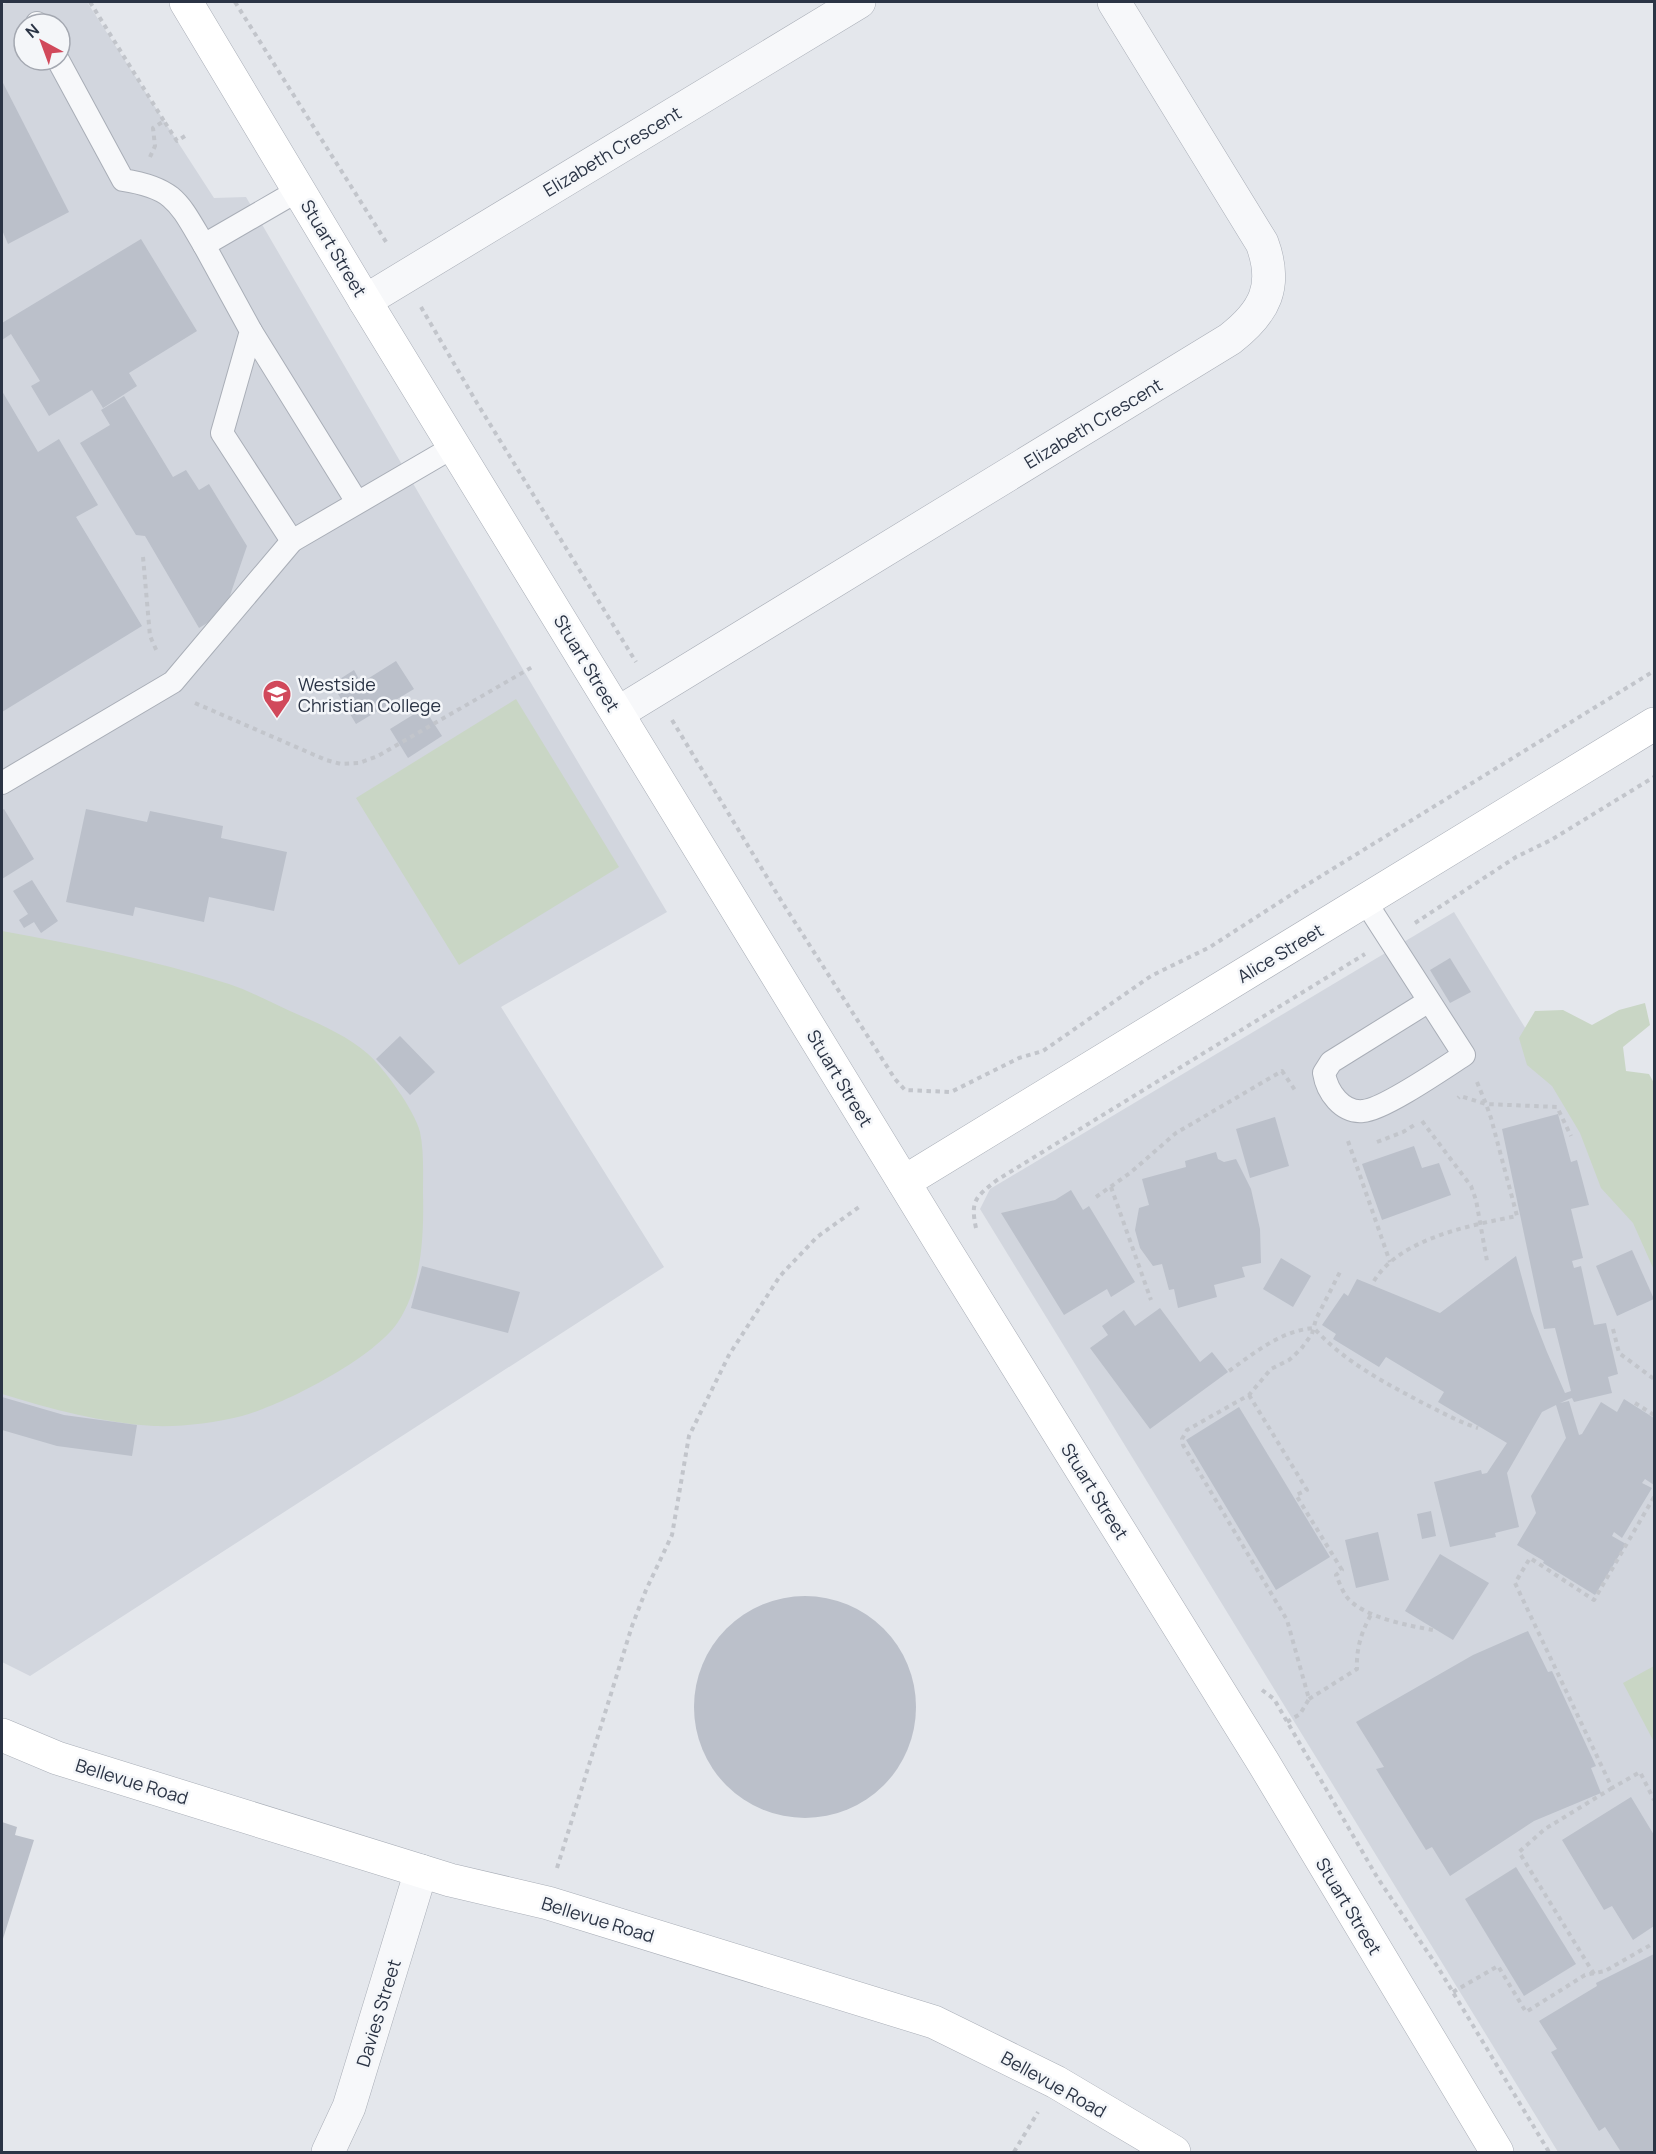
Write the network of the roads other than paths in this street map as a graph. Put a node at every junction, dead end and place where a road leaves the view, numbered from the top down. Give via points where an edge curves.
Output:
1 (186, 2) edge
2 (859, 2) edge
3 (1114, 2) edge
4 (64, 72) edge
5 (299, 190) junction
6 (204, 245) junction
7 (365, 301) junction
8 (251, 331) junction
9 (454, 446) junction
10 (357, 502) junction
11 (292, 540) junction
12 (618, 713) junction
13 (1654, 724) edge
14 (2, 783) edge
15 (1365, 901) junction
16 (1429, 1001) junction
17 (904, 1182) junction
18 (2, 1735) edge
19 (421, 1871) junction
20 (328, 2152) edge
21 (1174, 2152) edge
22 (1497, 2152) edge

1 - 5 street, Stuart Street
2 - 7 street, Elizabeth Crescent
3 - 12 street, Elizabeth Crescent via 1262,243 1270,280 1257,314 1230,339
4 - 6 lane via 123,180 161,189 179,204
5 - 6 lane
5 - 7 street, Stuart Street
6 - 8 lane
7 - 9 street, Stuart Street
8 - 10 lane
8 - 11 lane via 222,433
9 - 10 lane
9 - 12 street, Stuart Street
10 - 11 lane
11 - 14 lane via 173,682
12 - 17 street, Stuart Street
13 - 15 street, Alice Street
15 - 16 lane
15 - 17 street, Alice Street
16 - 16 lane via 1464,1055 1375,1109 1356,1111 1341,1105 1325,1082 1324,1073 1331,1062
17 - 22 street, Stuart Street via 1263,1761
18 - 19 street, Bellevue Road via 57,1758
19 - 20 street, Davies Street via 349,2107
19 - 21 street, Bellevue Road via 548,1903 934,2022 1056,2082

